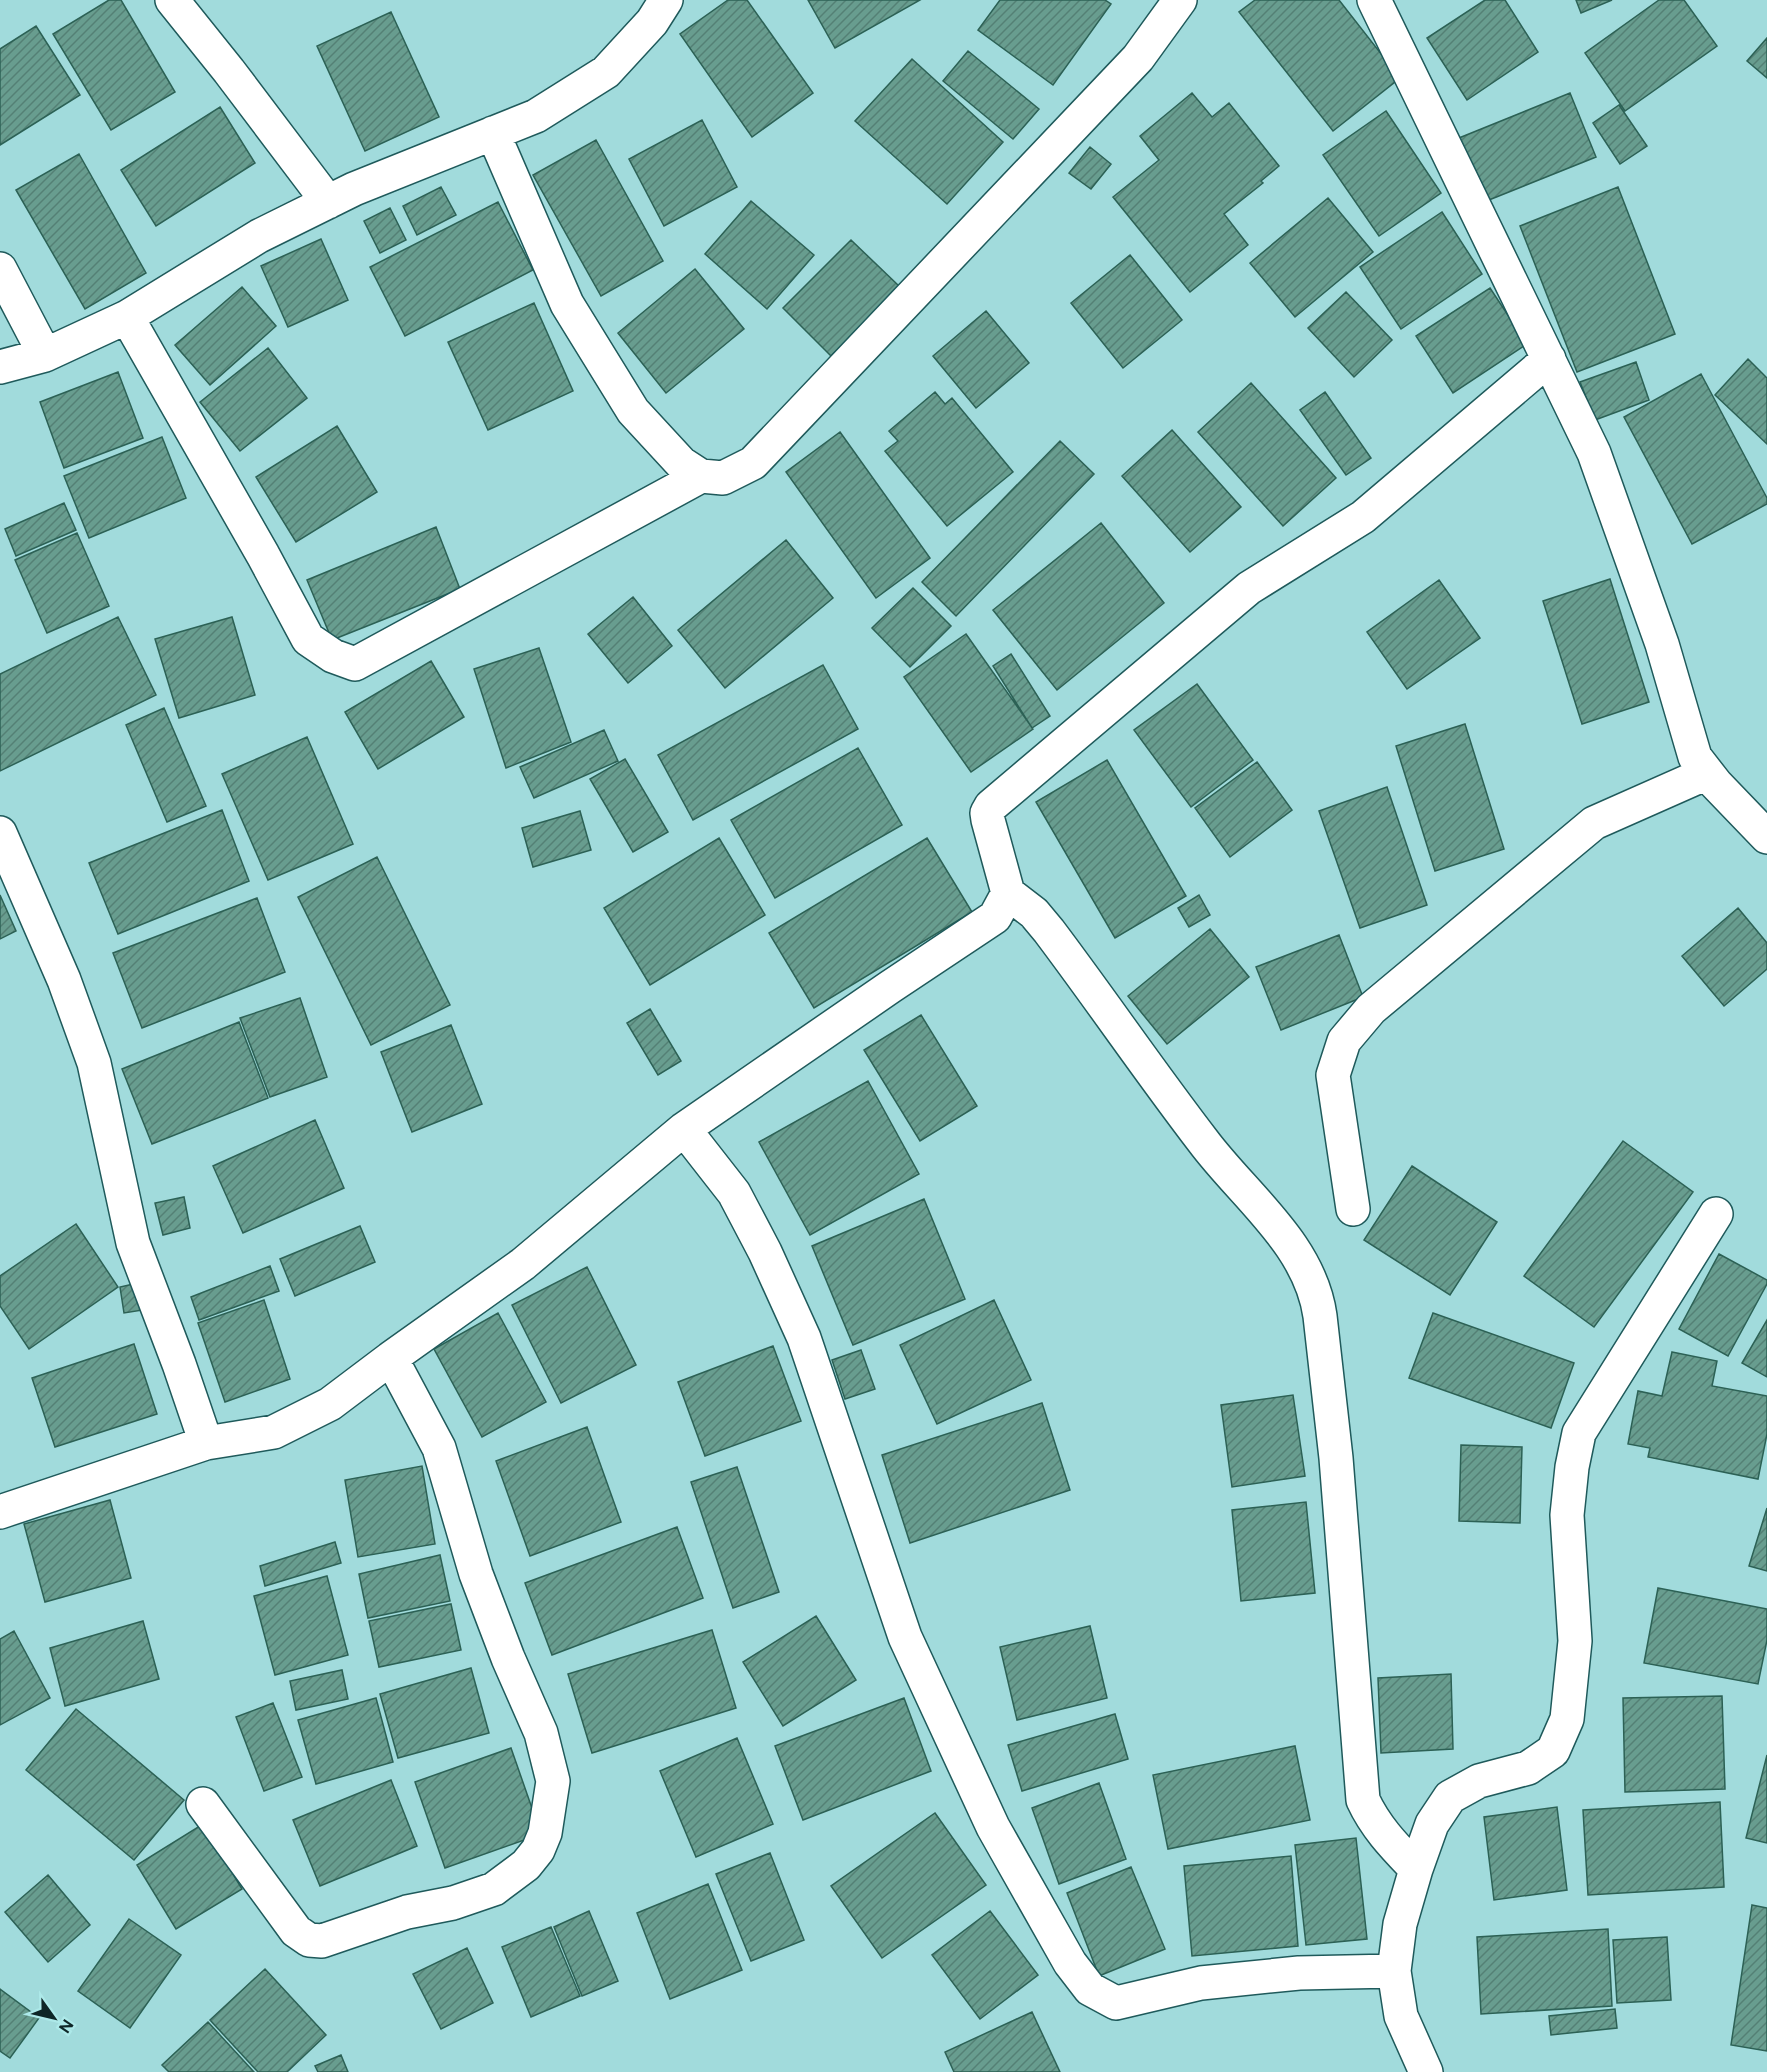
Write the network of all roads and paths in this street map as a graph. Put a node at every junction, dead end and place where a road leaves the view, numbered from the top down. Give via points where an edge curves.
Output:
1 (172, 0) edge
2 (666, 0) edge
3 (1180, 0) edge
4 (1374, 0) edge
5 (493, 133) junction
6 (328, 202) junction
7 (0, 269) edge
8 (127, 317) junction
9 (45, 355) junction
10 (1549, 359) junction
11 (0, 367) edge
12 (701, 476) junction
13 (1707, 773) junction
14 (0, 833) edge
15 (1767, 837) edge
16 (1008, 892) junction
17 (684, 1129) junction
18 (1353, 1209) dead end
19 (1716, 1214) dead end
20 (391, 1358) junction
21 (206, 1443) junction
22 (0, 1512) edge
23 (203, 1804) dead end
24 (1416, 1869) junction
25 (1394, 1971) junction
26 (1426, 2072) edge

1 - 6 street
2 - 5 street via 652,22 606,72 536,116
3 - 12 street via 1138,58 753,463 723,478
4 - 10 street
5 - 6 street
5 - 12 street via 567,304 633,411 681,463
6 - 8 street via 259,236
7 - 9 street
8 - 9 street
8 - 12 street via 308,639 333,656 355,664
9 - 11 street
10 - 13 street via 1594,453 1662,644 1695,757
10 - 16 street via 1363,517 1249,588 992,806 988,820
13 - 15 street
13 - 18 street via 1594,823 1371,1009 1344,1041 1333,1075
14 - 21 street via 64,980 94,1063 133,1243
16 - 17 street via 995,917
16 - 24 street via 1049,931 1204,1143 1293,1247 1312,1281 1319,1307 1336,1458 1363,1800 1384,1836
17 - 20 street via 523,1264
17 - 25 street via 734,1193 765,1252 804,1338 905,1637 993,1827 1070,1963 1090,1989 1116,2003 1202,1983 1299,1972
19 - 24 street via 1579,1433 1566,1515 1575,1641 1567,1719 1553,1751 1528,1768 1479,1781 1450,1797 1432,1824
20 - 21 street via 330,1404 274,1432
20 - 23 street via 439,1448 476,1574 541,1733 553,1781 542,1841 526,1865 494,1890 407,1912 322,1941 309,1940 296,1931
21 - 22 street
24 - 25 street via 1400,1924
25 - 26 street via 1401,2016

